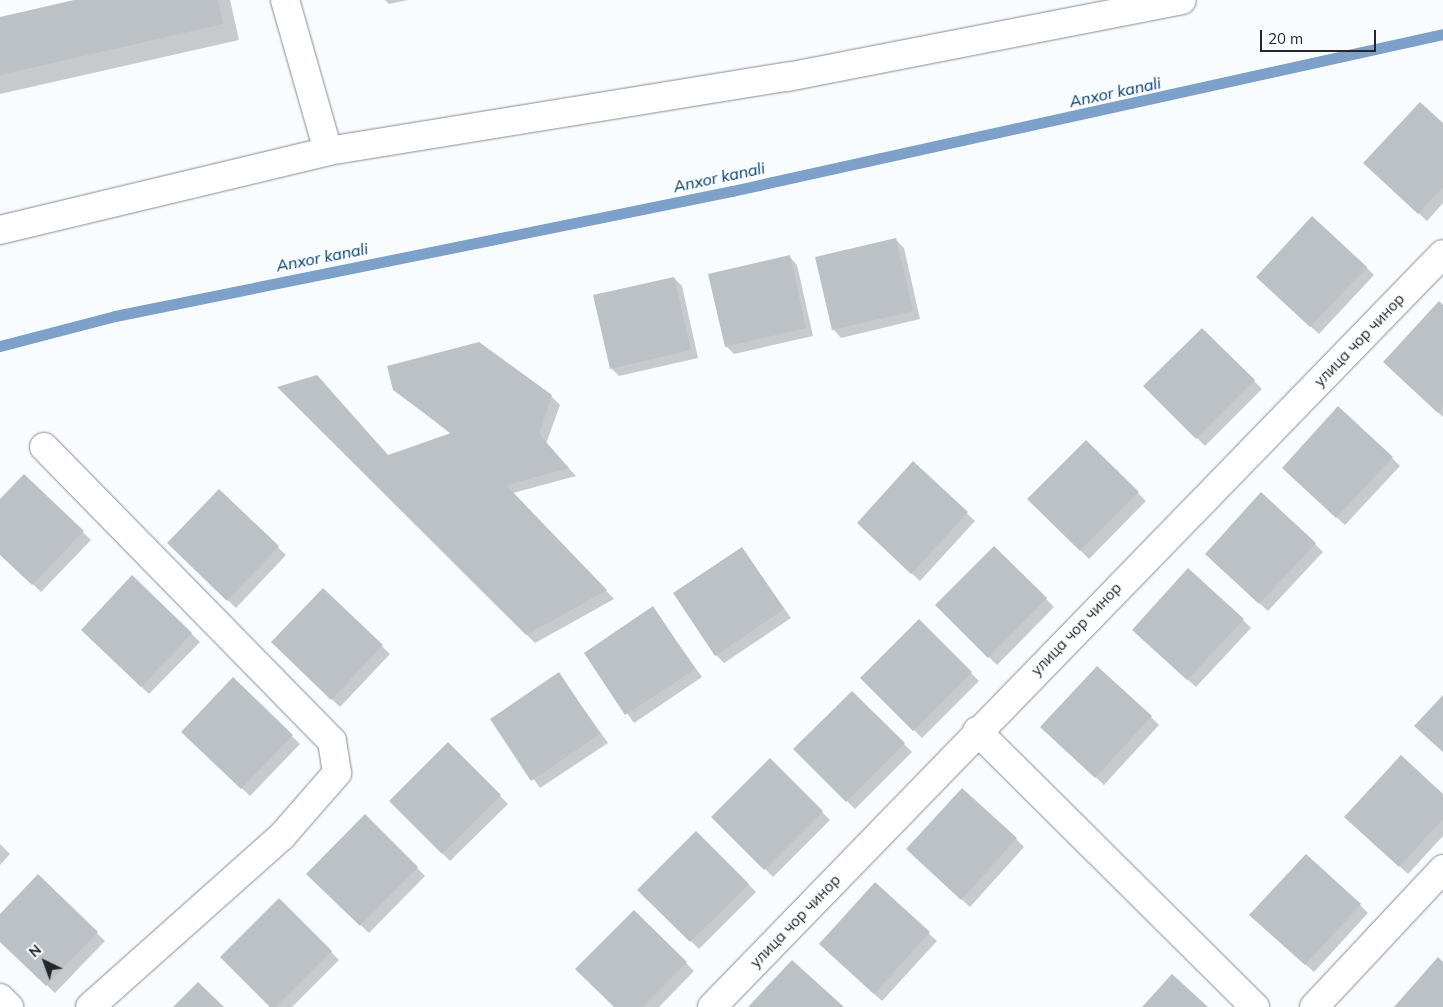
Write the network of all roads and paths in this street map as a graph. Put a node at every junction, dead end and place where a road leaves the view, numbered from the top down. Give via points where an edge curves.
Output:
1 (285, 0) edge
2 (1182, 0) edge
3 (328, 151) junction
4 (0, 230) edge
5 (1443, 254) edge
6 (44, 447) dead end
7 (977, 731) junction
8 (1443, 869) edge
9 (0, 998) edge
10 (10, 1007) edge
11 (90, 1007) edge
12 (712, 1007) edge
13 (1255, 1007) edge
14 (1314, 1007) edge

1 - 3 street
2 - 3 street via 787,77
3 - 4 street
5 - 7 street, улица чор чинор
6 - 11 street via 332,741 338,773 282,836
7 - 12 street, улица чор чинор
7 - 13 street
8 - 14 street
9 - 10 street

